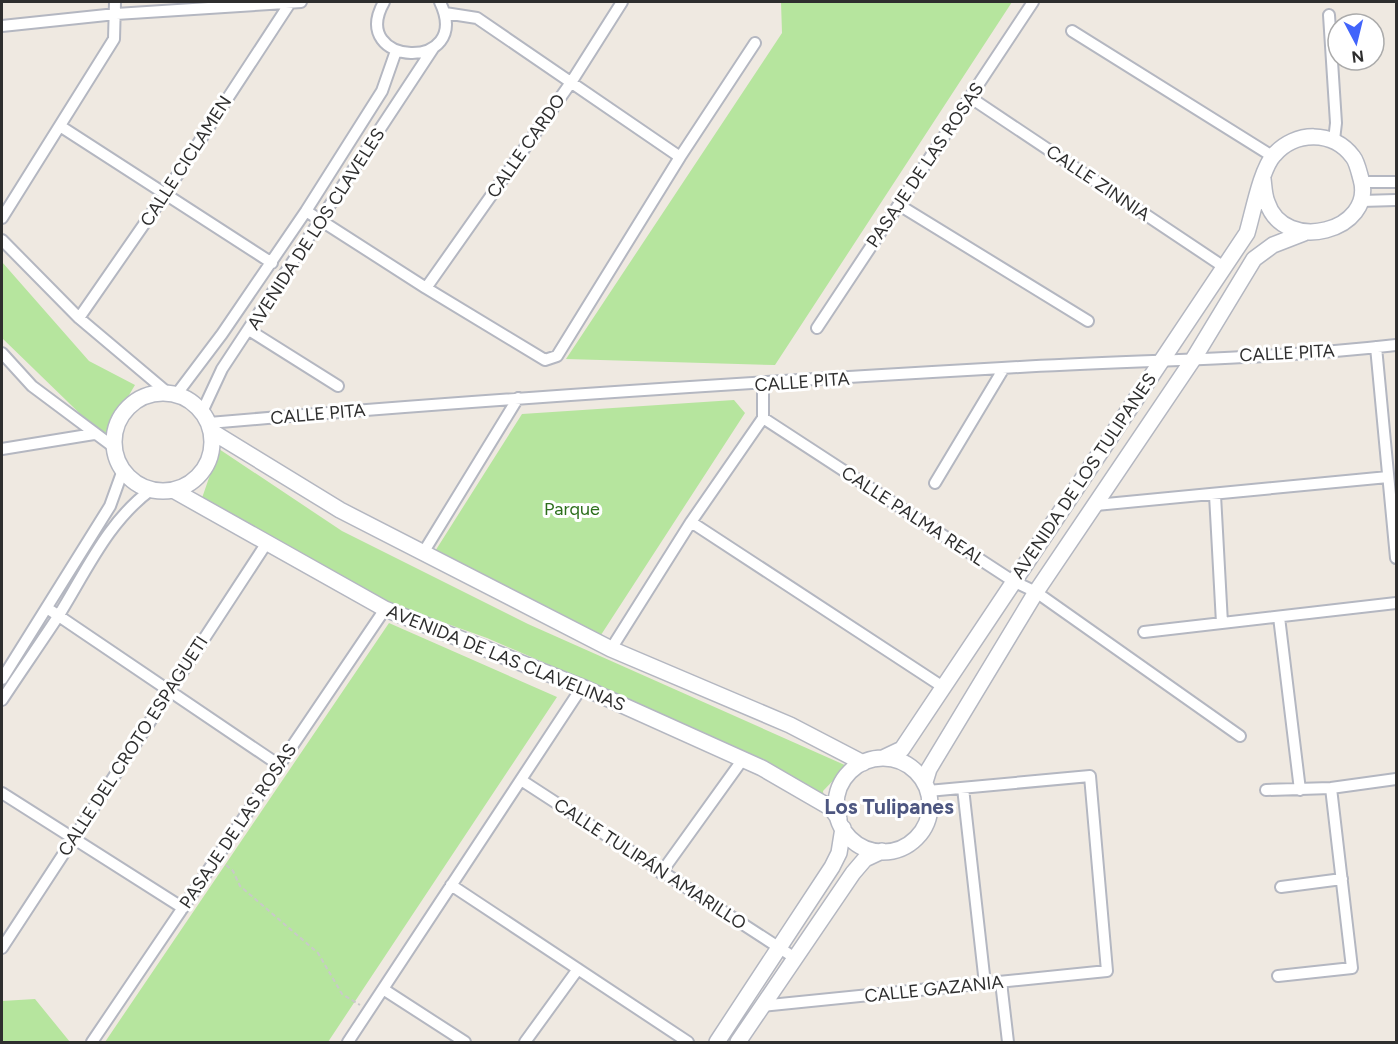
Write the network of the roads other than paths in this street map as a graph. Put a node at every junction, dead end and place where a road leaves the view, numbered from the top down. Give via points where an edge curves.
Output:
1 (115, 2) edge
2 (296, 2) edge
3 (384, 2) edge
4 (440, 2) edge
5 (622, 2) edge
6 (1033, 2) edge
7 (239, 3) edge
8 (446, 13) junction
9 (116, 14) junction
10 (2, 26) edge
11 (1072, 31) dead end
12 (755, 43) dead end
13 (434, 47) junction
14 (396, 51) junction
15 (1333, 72) edge
16 (572, 81) junction
17 (971, 98) junction
18 (60, 126) junction
19 (1334, 140) junction
20 (1272, 156) junction
21 (680, 157) junction
22 (1263, 179) junction
23 (1362, 182) junction
24 (1396, 182) edge
25 (165, 194) junction
26 (1396, 200) edge
27 (1361, 201) junction
28 (898, 205) junction
29 (306, 210) junction
30 (2, 218) edge
31 (322, 221) junction
32 (1304, 233) junction
33 (2, 240) edge
34 (272, 263) junction
35 (1224, 267) junction
36 (426, 288) junction
37 (79, 318) junction
38 (1088, 321) dead end
39 (817, 328) dead end
40 (249, 330) junction
41 (1396, 345) edge
42 (1376, 347) junction
43 (2, 353) edge
44 (1194, 358) junction
45 (1161, 362) junction
46 (1004, 368) junction
47 (763, 384) junction
48 (338, 386) dead end
49 (172, 394) junction
50 (518, 398) junction
51 (763, 418) junction
52 (207, 422) junction
53 (94, 434) junction
54 (1396, 442) edge
55 (1385, 444) junction
56 (115, 448) junction
57 (2, 449) edge
58 (123, 470) junction
59 (1388, 477) junction
60 (935, 483) dead end
61 (153, 489) junction
62 (173, 489) junction
63 (1215, 495) junction
64 (1096, 505) junction
65 (691, 522) junction
66 (1395, 535) edge
67 (266, 544) junction
68 (423, 553) junction
69 (1396, 558) edge
70 (1013, 581) junction
71 (1036, 592) junction
72 (1396, 603) edge
73 (47, 608) junction
74 (385, 609) junction
75 (58, 615) junction
76 (1279, 617) junction
77 (1222, 623) junction
78 (1144, 632) dead end
79 (611, 649) junction
80 (2, 679) edge
81 (582, 687) junction
82 (943, 687) junction
83 (170, 689) junction
84 (2, 700) edge
85 (1240, 736) dead end
86 (883, 758) junction
87 (742, 759) junction
88 (863, 763) junction
89 (279, 765) junction
90 (1396, 779) edge
91 (520, 780) junction
92 (926, 787) junction
93 (963, 788) junction
94 (1332, 788) junction
95 (1266, 790) dead end
96 (1300, 790) junction
97 (2, 793) edge
98 (841, 824) junction
99 (72, 840) junction
100 (882, 851) junction
101 (662, 873) junction
102 (1342, 879) junction
103 (452, 885) junction
104 (1281, 887) dead end
105 (183, 908) junction
106 (2, 948) edge
107 (780, 948) junction
108 (795, 958) junction
109 (578, 969) junction
110 (1278, 976) dead end
111 (1001, 982) junction
112 (985, 984) junction
113 (383, 989) junction
114 (761, 1006) junction
115 (92, 1042) edge
116 (348, 1042) edge
117 (465, 1042) edge
118 (525, 1042) edge
119 (688, 1042) edge
120 (717, 1042) edge
121 (738, 1042) edge
122 (1008, 1042) edge

1 - 9 street
2 - 7 street
2 - 25 street, CALLE CICLAMEN
3 - 14 street via 377,21 380,33
4 - 8 street
5 - 16 street, CALLE CARDO
6 - 17 street, PASAJE DE LAS ROSAS
7 - 9 street
8 - 13 street, AVENIDA DE LOS CLAVELES via 442,38
8 - 16 street via 477,18
9 - 10 street
9 - 18 street via 114,39
11 - 20 street
12 - 21 street
13 - 14 street via 409,55
13 - 31 street, AVENIDA DE LOS CLAVELES
14 - 29 street, AVENIDA DE LOS CLAVELES via 382,91
15 - 19 street
16 - 21 street
16 - 36 street, CALLE CARDO
17 - 28 street, PASAJE DE LAS ROSAS
17 - 35 street, CALLE ZINNIA
18 - 25 street
18 - 30 street
19 - 20 street via 1311,135 1289,141
19 - 23 street via 1354,158
20 - 22 street, AVENIDA DE LOS TULIPANES
21 - 36 street via 557,356 545,360
22 - 32 street via 1267,203 1281,223
22 - 35 street, AVENIDA DE LOS TULIPANES via 1247,233
23 - 24 street
23 - 27 street
25 - 34 street
25 - 37 street, CALLE CICLAMEN
26 - 27 street
27 - 32 street, AVENIDA DE LOS TULIPANES via 1349,217 1328,231
28 - 38 street
28 - 39 street, PASAJE DE LAS ROSAS
29 - 31 street
29 - 34 street, AVENIDA DE LOS CLAVELES
31 - 36 street
31 - 40 street, AVENIDA DE LOS CLAVELES
32 - 44 street, AVENIDA DE LOS TULIPANES via 1273,245 1254,259
33 - 37 street
34 - 49 street, AVENIDA DE LOS CLAVELES
35 - 45 street, AVENIDA DE LOS TULIPANES
37 - 49 street
40 - 48 street
40 - 52 street, AVENIDA DE LOS CLAVELES via 211,389
41 - 42 street, CALLE PITA
42 - 44 street, CALLE PITA
42 - 55 street
43 - 53 street via 32,386
44 - 45 street, CALLE PITA
44 - 64 street, AVENIDA DE LOS TULIPANES
45 - 46 street, CALLE PITA
45 - 70 street, AVENIDA DE LOS TULIPANES
46 - 47 street, CALLE PITA
46 - 60 street
47 - 50 street, CALLE PITA
47 - 51 street
49 - 52 street via 190,401
49 - 56 street via 146,396 130,406 116,429
50 - 52 street, CALLE PITA
50 - 68 street
51 - 65 street
51 - 70 street, CALLE PALMA REAL
52 - 62 street via 212,447 202,471 190,483
52 - 68 street via 340,510
53 - 56 street
53 - 57 street
54 - 55 street
55 - 59 street
56 - 58 street
58 - 61 street via 136,483
58 - 73 street via 110,506
59 - 63 street
59 - 66 street
61 - 62 street
61 - 75 street via 113,526
62 - 67 street, AVENIDA DE LAS CLAVELINAS
63 - 64 street
63 - 77 street
64 - 71 street, AVENIDA DE LOS TULIPANES
65 - 79 street
65 - 82 street
66 - 69 street
67 - 74 street, AVENIDA DE LAS CLAVELINAS
67 - 83 street, CALLE DEL CROTO ESPAGUETI
68 - 79 street
70 - 71 street, CALLE PALMA REAL
70 - 82 street, AVENIDA DE LOS TULIPANES
71 - 85 street, CALLE PALMA REAL
71 - 92 street, AVENIDA DE LOS TULIPANES via 929,769
72 - 76 street
73 - 75 street
73 - 80 street
74 - 81 street, AVENIDA DE LAS CLAVELINAS
74 - 89 street, PASAJE DE LAS ROSAS
75 - 83 street
75 - 84 street
76 - 77 street
76 - 96 street
77 - 78 street
79 - 88 street via 790,725
81 - 87 street, AVENIDA DE LAS CLAVELINAS
81 - 91 street
82 - 86 street, AVENIDA DE LOS TULIPANES via 902,748
83 - 89 street
83 - 99 street, CALLE DEL CROTO ESPAGUETI
86 - 88 street
86 - 92 street via 911,767
87 - 98 street, AVENIDA DE LAS CLAVELINAS via 831,808
87 - 101 street
88 - 98 street via 842,783 837,801
89 - 105 street, PASAJE DE LAS ROSAS
90 - 94 street
91 - 101 street, CALLE TULIPÁN AMARILLO
91 - 103 street
92 - 93 street
92 - 100 street via 930,811 923,830 901,848
93 - 111 street, CALLE GAZANIA via 1090,776 1107,971
93 - 112 street
94 - 96 street
94 - 102 street
95 - 96 street
97 - 99 street
98 - 100 street via 863,847
98 - 107 street via 838,853 832,867
99 - 105 street
99 - 106 street, CALLE DEL CROTO ESPAGUETI
100 - 108 street via 865,859
101 - 107 street, CALLE TULIPÁN AMARILLO
102 - 104 street
102 - 110 street via 1352,968
103 - 109 street
103 - 113 street
105 - 115 street, PASAJE DE LAS ROSAS
107 - 108 street, CALLE TULIPÁN AMARILLO
107 - 120 street
108 - 114 street
109 - 118 street
109 - 119 street
111 - 112 street, CALLE GAZANIA
111 - 122 street
112 - 114 street, CALLE GAZANIA
113 - 116 street
113 - 117 street
114 - 121 street

